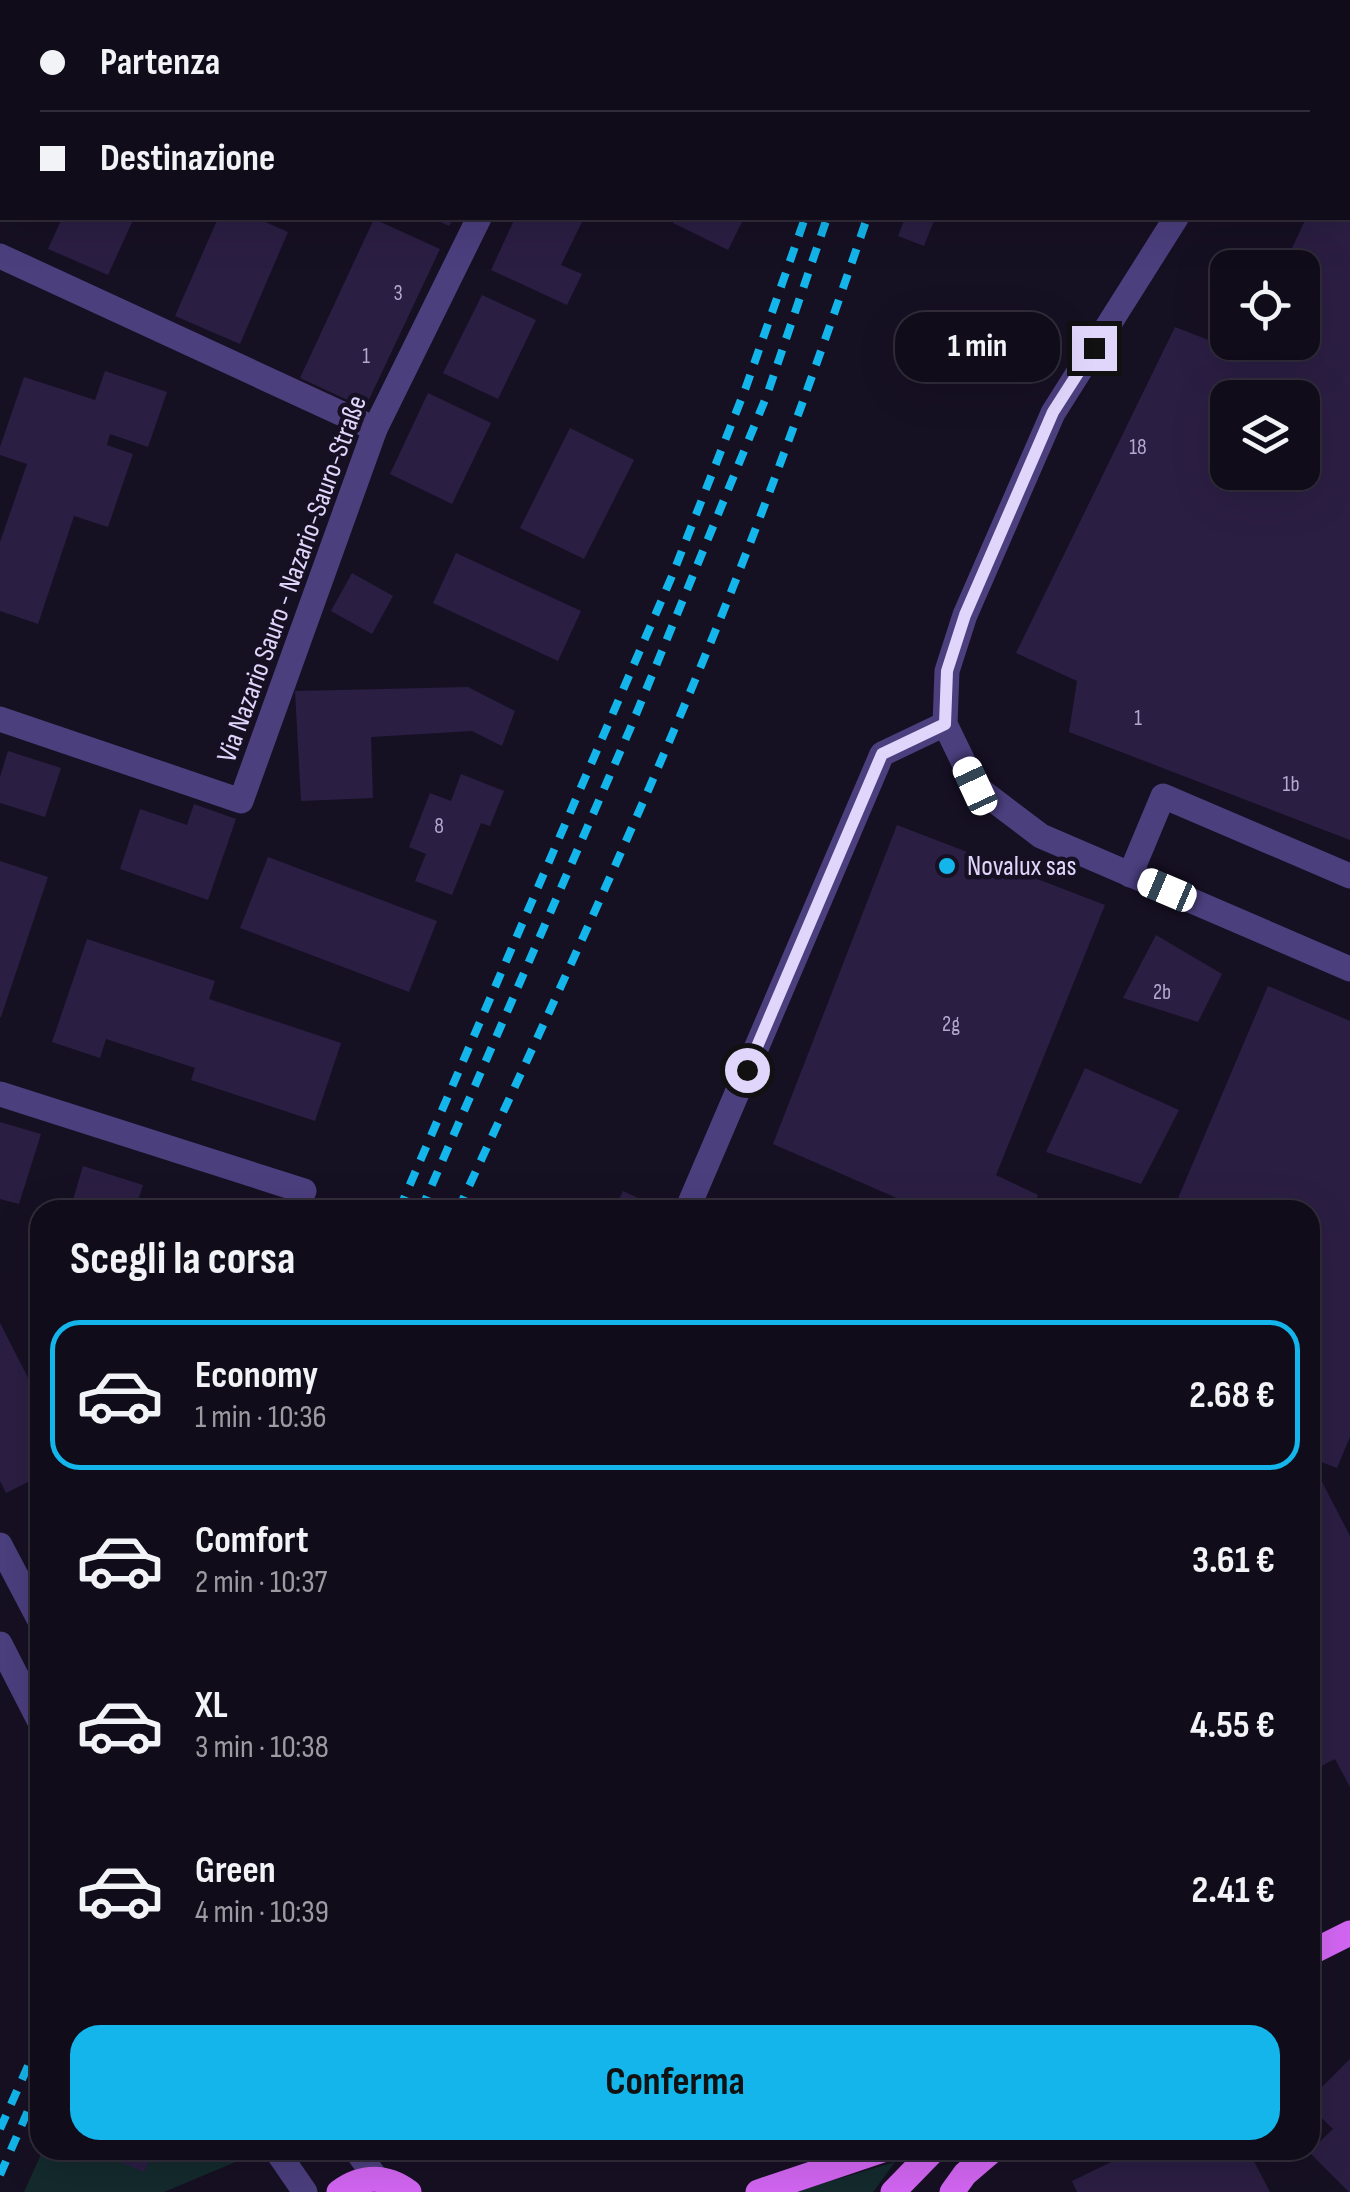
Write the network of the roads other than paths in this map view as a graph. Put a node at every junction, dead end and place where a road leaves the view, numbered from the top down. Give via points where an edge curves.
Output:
1 (478, 220) edge
2 (1175, 220) edge
3 (0, 256) edge
4 (375, 430) junction
5 (0, 718) edge
6 (945, 724) junction
7 (1130, 875) junction
8 (1350, 876) edge
9 (1350, 969) edge
10 (0, 1094) edge
11 (304, 1191) dead end
12 (691, 1200) edge
13 (0, 1545) edge
14 (30, 1602) edge
15 (0, 1644) edge
16 (30, 1702) edge
17 (1350, 1933) edge
18 (1320, 1948) edge
19 (283, 2160) edge
20 (363, 2160) edge
21 (853, 2160) edge
22 (924, 2160) edge
23 (982, 2160) edge
24 (376, 2178) junction
25 (304, 2192) edge
26 (338, 2192) edge
27 (409, 2192) edge
28 (758, 2192) edge
29 (893, 2192) edge
30 (952, 2192) edge

1 - 4 street, Via Nazario Sauro - Nazario-Sauro-Straße
2 - 6 street via 1053,412 965,615 947,671
3 - 4 street
4 - 5 street, Via Nazario Sauro - Nazario-Sauro-Straße via 241,801
6 - 7 street via 975,786 1041,836
6 - 12 street via 882,754
7 - 8 street via 1162,796
7 - 9 street
10 - 11 street
13 - 14 street
15 - 16 street
17 - 18 main road
19 - 25 street
20 - 24 street
21 - 28 main road
22 - 29 main road
23 - 30 main road
24 - 26 main road
24 - 27 main road

